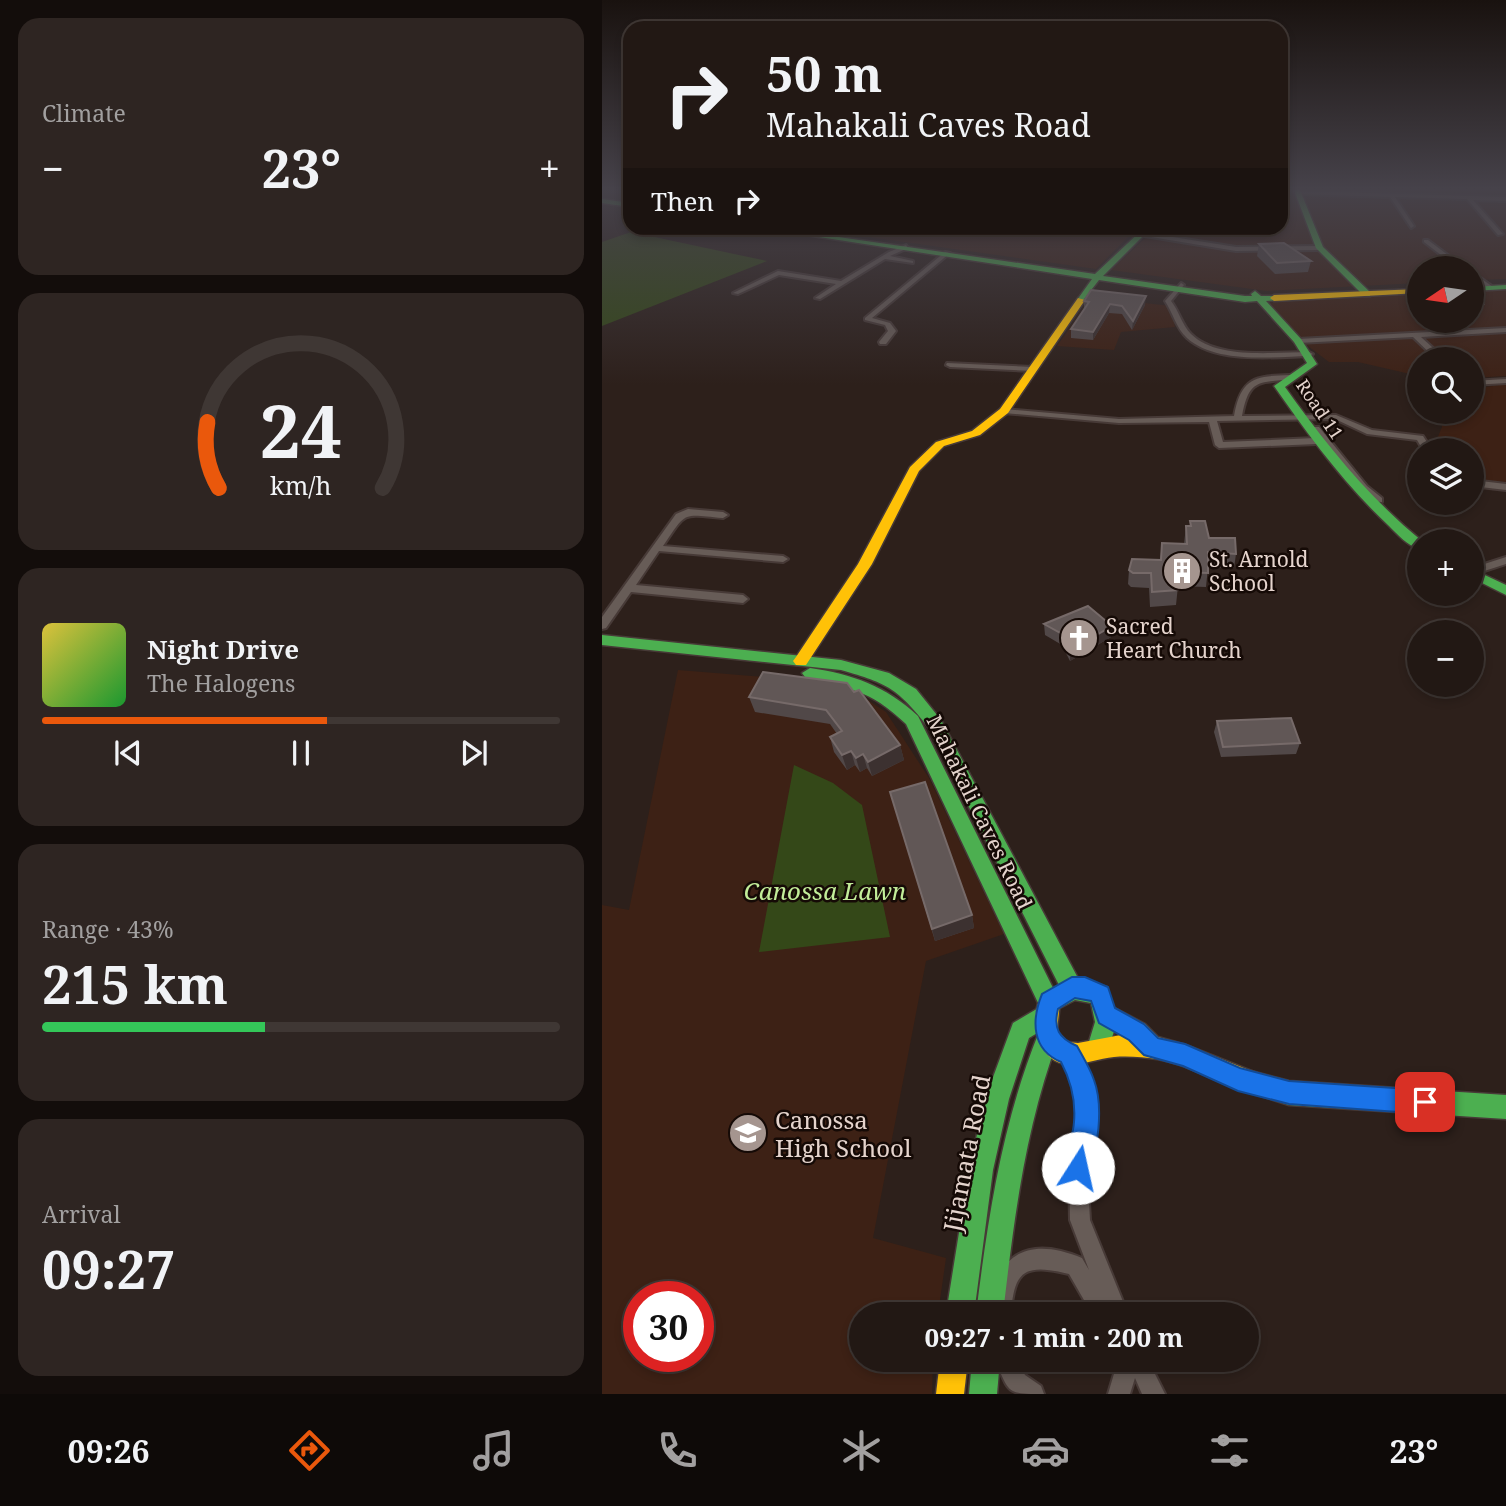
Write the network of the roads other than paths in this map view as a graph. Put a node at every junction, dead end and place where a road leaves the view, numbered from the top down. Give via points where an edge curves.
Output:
1 (890, 255) edge
2 (890, 255) edge
3 (945, 255) edge
4 (962, 255) edge
5 (970, 255) edge
6 (1119, 255) edge
7 (1327, 255) edge
8 (883, 257) junction
9 (1100, 274) junction
10 (843, 283) junction
11 (1180, 287) junction
12 (1407, 289) edge
13 (1364, 291) junction
14 (736, 293) dead end
15 (1256, 296) junction
16 (818, 298) dead end
17 (1506, 330) edge
18 (1416, 335) junction
19 (883, 342) dead end
20 (1428, 347) edge
21 (1303, 348) junction
22 (950, 365) dead end
23 (1033, 369) junction
24 (1290, 377) junction
25 (1506, 381) edge
26 (1484, 382) edge
27 (1004, 411) junction
28 (1238, 418) junction
29 (1212, 419) junction
30 (1304, 419) junction
31 (1420, 438) edge
32 (1316, 441) junction
33 (1484, 484) edge
34 (1506, 487) edge
35 (1379, 500) dead end
36 (723, 515) dead end
37 (1407, 535) edge
38 (656, 548) junction
39 (1506, 558) edge
40 (783, 559) dead end
41 (1484, 564) edge
42 (1484, 575) edge
43 (628, 588) junction
44 (1506, 590) edge
45 (743, 599) dead end
46 (602, 625) edge
47 (602, 640) edge
48 (602, 653) edge
49 (802, 661) junction
50 (1072, 988) junction
51 (1047, 1009) junction
52 (1107, 1015) junction
53 (1048, 1037) junction
54 (1152, 1047) junction
55 (1098, 1048) junction
56 (1069, 1054) junction
57 (1506, 1107) edge
58 (1090, 1270) junction
59 (962, 1302) edge
60 (996, 1302) edge
61 (999, 1302) edge
62 (1100, 1302) edge
63 (1110, 1302) edge
64 (953, 1372) edge
65 (985, 1372) edge
66 (1012, 1372) edge
67 (1126, 1372) edge
68 (1143, 1372) edge
69 (950, 1394) edge
70 (983, 1394) edge
71 (1033, 1394) edge
72 (1119, 1394) edge
73 (1154, 1394) edge

1 - 8 street
2 - 8 street
3 - 19 street via 867,319 888,324 892,331
4 - 9 main road
5 - 9 main road
6 - 9 main road
7 - 13 main road
8 - 10 street
9 - 11 main road
9 - 23 main road
10 - 14 street via 778,273
10 - 16 street
11 - 15 main road
11 - 21 street via 1168,301 1182,328 1202,345 1250,354
12 - 13 main road
13 - 15 main road
15 - 21 main road
17 - 18 street
18 - 20 street
18 - 21 street
21 - 24 main road, Road 11 via 1312,365
22 - 23 street
23 - 27 main road
24 - 28 street via 1256,378 1245,388
24 - 30 main road, Road 11 via 1279,386
25 - 26 street
27 - 29 street via 1118,421
27 - 49 main road via 976,433 940,444 914,469 865,564
28 - 29 street
28 - 30 street
29 - 32 street via 1219,445
30 - 31 street via 1338,417 1370,432
30 - 32 main road, Road 11
30 - 35 street
32 - 37 main road, Road 11 via 1373,507
33 - 34 street
36 - 38 street via 682,513
38 - 40 street
38 - 43 street
39 - 41 street
42 - 44 main road
43 - 45 street
43 - 46 street
47 - 49 main road, Mahakali Caves Road
48 - 51 main road, Mahakali Caves Road via 831,676 885,692 912,720
49 - 50 main road, Mahakali Caves Road via 841,665 884,677 923,707
50 - 51 main road
50 - 52 main road via 1085,987 1100,995
51 - 53 main road
51 - 59 main road, Jijamata Road via 1021,1031 1000,1090
52 - 54 main road via 1137,1032
52 - 55 main road via 1106,1036
53 - 56 main road via 1056,1048
53 - 60 main road, Jijamata Road via 1031,1071 1003,1184
54 - 55 main road
54 - 57 main road via 1289,1093
55 - 56 main road
56 - 58 street via 1084,1083 1086,1122 1078,1168 1080,1220
58 - 61 street via 1032,1257 1011,1272
58 - 62 street
58 - 63 street
64 - 69 main road
65 - 70 main road
66 - 71 street via 1017,1383
67 - 72 street
68 - 73 street

